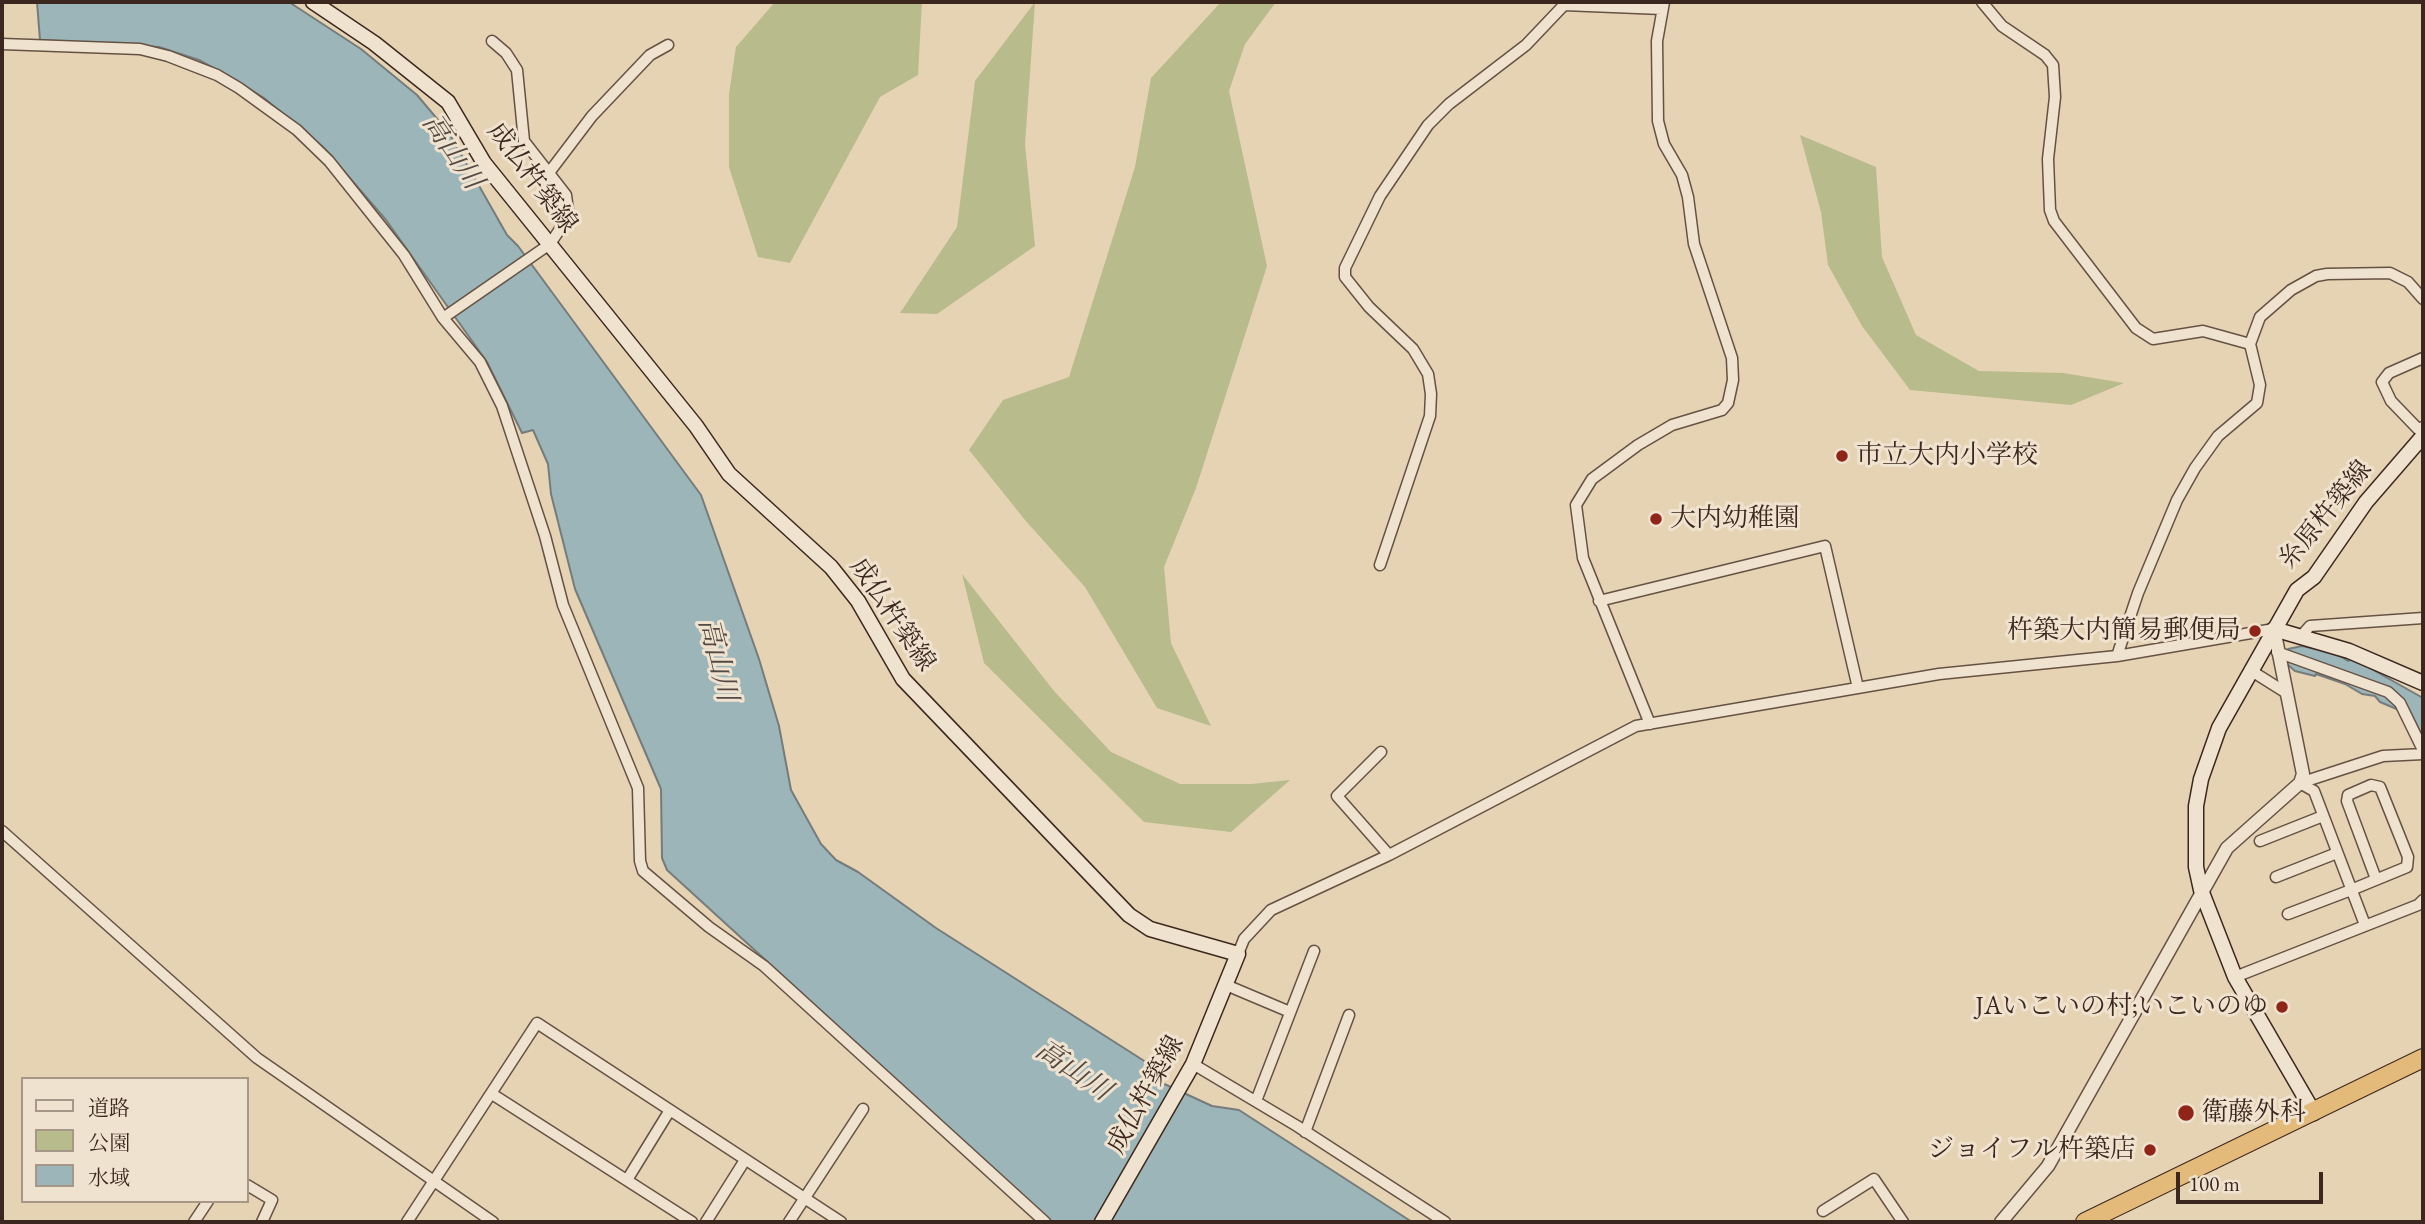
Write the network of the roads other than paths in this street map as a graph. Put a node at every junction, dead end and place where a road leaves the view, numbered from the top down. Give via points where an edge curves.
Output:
1 (313, 2) edge
2 (1982, 2) edge
3 (1663, 5) edge
4 (492, 41) dead end
5 (2, 44) edge
6 (668, 45) dead end
7 (548, 174) junction
8 (550, 244) junction
9 (2423, 299) edge
10 (443, 318) junction
11 (2250, 344) junction
12 (2423, 358) edge
13 (2423, 427) edge
14 (2423, 436) edge
15 (1380, 565) dead end
16 (1599, 601) junction
17 (2423, 618) edge
18 (2274, 629) junction
19 (2302, 635) junction
20 (2277, 652) junction
21 (2117, 656) junction
22 (2250, 670) junction
23 (2423, 683) edge
24 (1858, 688) junction
25 (2285, 692) junction
26 (1650, 724) junction
27 (1381, 752) dead end
28 (2423, 752) edge
29 (2300, 783) junction
30 (2323, 816) junction
31 (2, 831) edge
32 (2260, 841) dead end
33 (2337, 853) junction
34 (1389, 855) junction
35 (2276, 877) dead end
36 (2376, 879) junction
37 (2201, 890) junction
38 (2351, 890) junction
39 (2423, 900) edge
40 (2288, 914) dead end
41 (2365, 925) junction
42 (1314, 951) dead end
43 (1238, 954) junction
44 (2235, 976) junction
45 (1226, 985) junction
46 (1290, 1012) junction
47 (1349, 1015) dead end
48 (2423, 1058) edge
49 (1194, 1064) junction
50 (492, 1094) junction
51 (1256, 1101) junction
52 (670, 1110) junction
53 (863, 1110) dead end
54 (2314, 1113) junction
55 (1306, 1132) junction
56 (745, 1160) junction
57 (626, 1180) junction
58 (433, 1183) junction
59 (248, 1186) edge
60 (805, 1199) junction
61 (207, 1203) edge
62 (1823, 1211) dead end
63 (829, 1219) edge
64 (1900, 1221) edge
65 (194, 1222) edge
66 (261, 1222) edge
67 (407, 1222) edge
68 (493, 1222) edge
69 (692, 1222) edge
70 (706, 1222) edge
71 (789, 1222) edge
72 (841, 1222) edge
73 (1045, 1222) edge
74 (1102, 1222) edge
75 (1445, 1222) edge
76 (2001, 1222) edge
77 (2085, 1222) edge

1 - 8 main road, 成仏杵築線 via 374,43 447,102 484,163
2 - 11 street via 2002,26 2053,65 2050,210 2136,328 2153,339 2203,331
3 - 15 street via 1564,5 1526,45 1448,104 1428,125 1380,196 1345,268 1345,277 1418,356 1428,374 1431,394 1430,416
3 - 16 street via 1657,41 1658,121 1664,144 1682,175 1694,244 1732,358 1733,380 1722,410 1672,425 1638,445 1592,479 1579,498 1581,548
4 - 7 street via 517,70 524,141
5 - 10 street via 140,50 191,64 239,88 297,130 328,161 404,256
6 - 7 street via 650,55 592,116
7 - 8 street via 568,203 565,223
8 - 10 street
8 - 43 main road, 成仏杵築線 via 729,474 843,582 911,688 1129,915 1150,929
9 - 11 street via 2408,282 2390,273 2321,275 2291,290 2260,317
10 - 73 street via 480,362 502,406 563,605 638,788 643,871 764,966
11 - 21 street via 2260,385 2257,403 2217,436 2194,468 2138,593
12 - 13 street via 2389,373 2382,382 2391,401 2418,429
14 - 18 main road, 糸原杵築線 via 2366,502 2314,577 2297,590
16 - 24 street via 1825,546
16 - 26 street
17 - 19 street via 2310,626
18 - 19 main road
18 - 20 street
18 - 21 street
18 - 22 main road, 糸原杵築線
19 - 23 main road
20 - 25 street
20 - 28 street via 2388,692 2400,703
21 - 24 street via 2010,665
22 - 25 street
22 - 37 main road, 糸原杵築線 via 2219,728 2201,779 2195,836
24 - 26 street
25 - 29 street via 2303,774
26 - 34 street via 1636,726
27 - 34 street via 1338,796
28 - 29 street via 2384,756
29 - 30 street via 2311,787
29 - 37 street via 2227,848
30 - 32 street
30 - 33 street
31 - 58 street via 257,1058
33 - 35 street
33 - 38 street
34 - 43 street via 1271,910 1244,939
36 - 36 street via 2409,863 2381,787 2371,785 2348,795 2347,801
36 - 38 street
37 - 44 main road, 糸原杵築線
37 - 76 street via 2048,1166
38 - 40 street
38 - 41 street
39 - 41 street
41 - 44 street
42 - 46 street
43 - 45 main road, 成仏杵築線
44 - 54 main road, 糸原杵築線
45 - 46 street
45 - 49 main road, 成仏杵築線
46 - 51 street
47 - 55 street
48 - 54 highway
49 - 51 street
49 - 74 main road, 成仏杵築線
50 - 52 street via 537,1023
50 - 57 street
50 - 58 street
51 - 55 street
52 - 56 street
52 - 57 street
53 - 60 street
54 - 77 highway
55 - 75 street
56 - 60 street
56 - 70 street
57 - 69 street
58 - 67 street
58 - 68 street
59 - 66 street via 272,1200
60 - 63 street
60 - 71 street
61 - 65 street
62 - 64 street via 1874,1179
63 - 72 street

